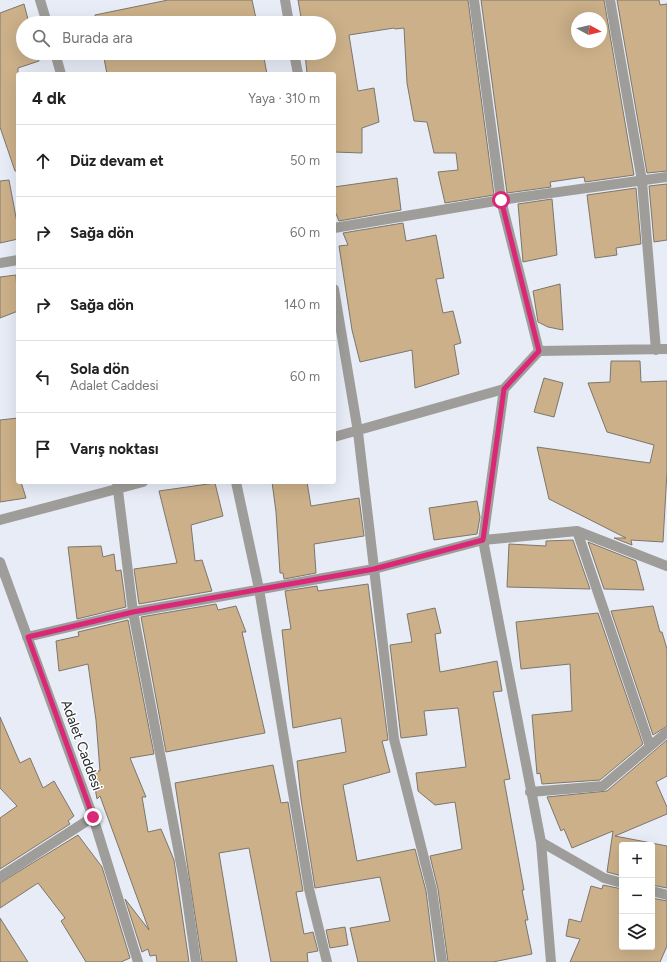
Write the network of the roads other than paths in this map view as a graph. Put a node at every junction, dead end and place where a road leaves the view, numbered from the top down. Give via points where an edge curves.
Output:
1 (40, 0) edge
2 (285, 0) edge
3 (474, 0) edge
4 (610, 0) edge
5 (45, 16) edge
6 (288, 16) edge
7 (57, 60) edge
8 (295, 60) edge
9 (60, 72) edge
10 (298, 72) edge
11 (667, 177) edge
12 (642, 181) junction
13 (501, 200) junction
14 (336, 228) edge
15 (16, 260) edge
16 (0, 264) edge
17 (336, 301) edge
18 (667, 349) edge
19 (656, 350) junction
20 (539, 351) junction
21 (504, 389) junction
22 (358, 432) junction
23 (336, 437) edge
24 (236, 484) edge
25 (118, 485) edge
26 (0, 520) edge
27 (577, 531) junction
28 (483, 540) junction
29 (0, 562) edge
30 (667, 566) edge
31 (374, 569) junction
32 (259, 589) junction
33 (133, 612) junction
34 (28, 637) junction
35 (667, 732) edge
36 (650, 746) junction
37 (530, 792) junction
38 (93, 817) junction
39 (541, 842) junction
40 (0, 877) edge
41 (619, 882) edge
42 (655, 892) edge
43 (667, 895) edge
44 (138, 962) edge
45 (196, 962) edge
46 (327, 962) edge
47 (442, 962) edge
48 (551, 962) edge

1 - 5 street
2 - 6 street
3 - 13 street
4 - 12 street
7 - 9 street
8 - 10 street
11 - 12 street
12 - 13 street
12 - 19 street
13 - 14 street
13 - 20 street
15 - 16 street
17 - 22 street
18 - 19 street
19 - 20 street
20 - 21 street
21 - 22 street
21 - 28 street
22 - 23 street
22 - 31 street
24 - 32 street
25 - 26 street
25 - 33 street
27 - 28 street
27 - 30 street
27 - 36 street
28 - 31 street
28 - 37 street
29 - 34 street, Adalet Caddesi
31 - 32 street
31 - 47 street via 394,739 432,890
32 - 33 street
32 - 46 street via 309,888
33 - 34 street
33 - 45 street via 185,885
34 - 38 street, Adalet Caddesi
35 - 36 street
36 - 37 street via 603,786
37 - 39 street
38 - 40 street
38 - 44 street, Adalet Caddesi
39 - 41 street via 604,878
39 - 48 street
42 - 43 street

